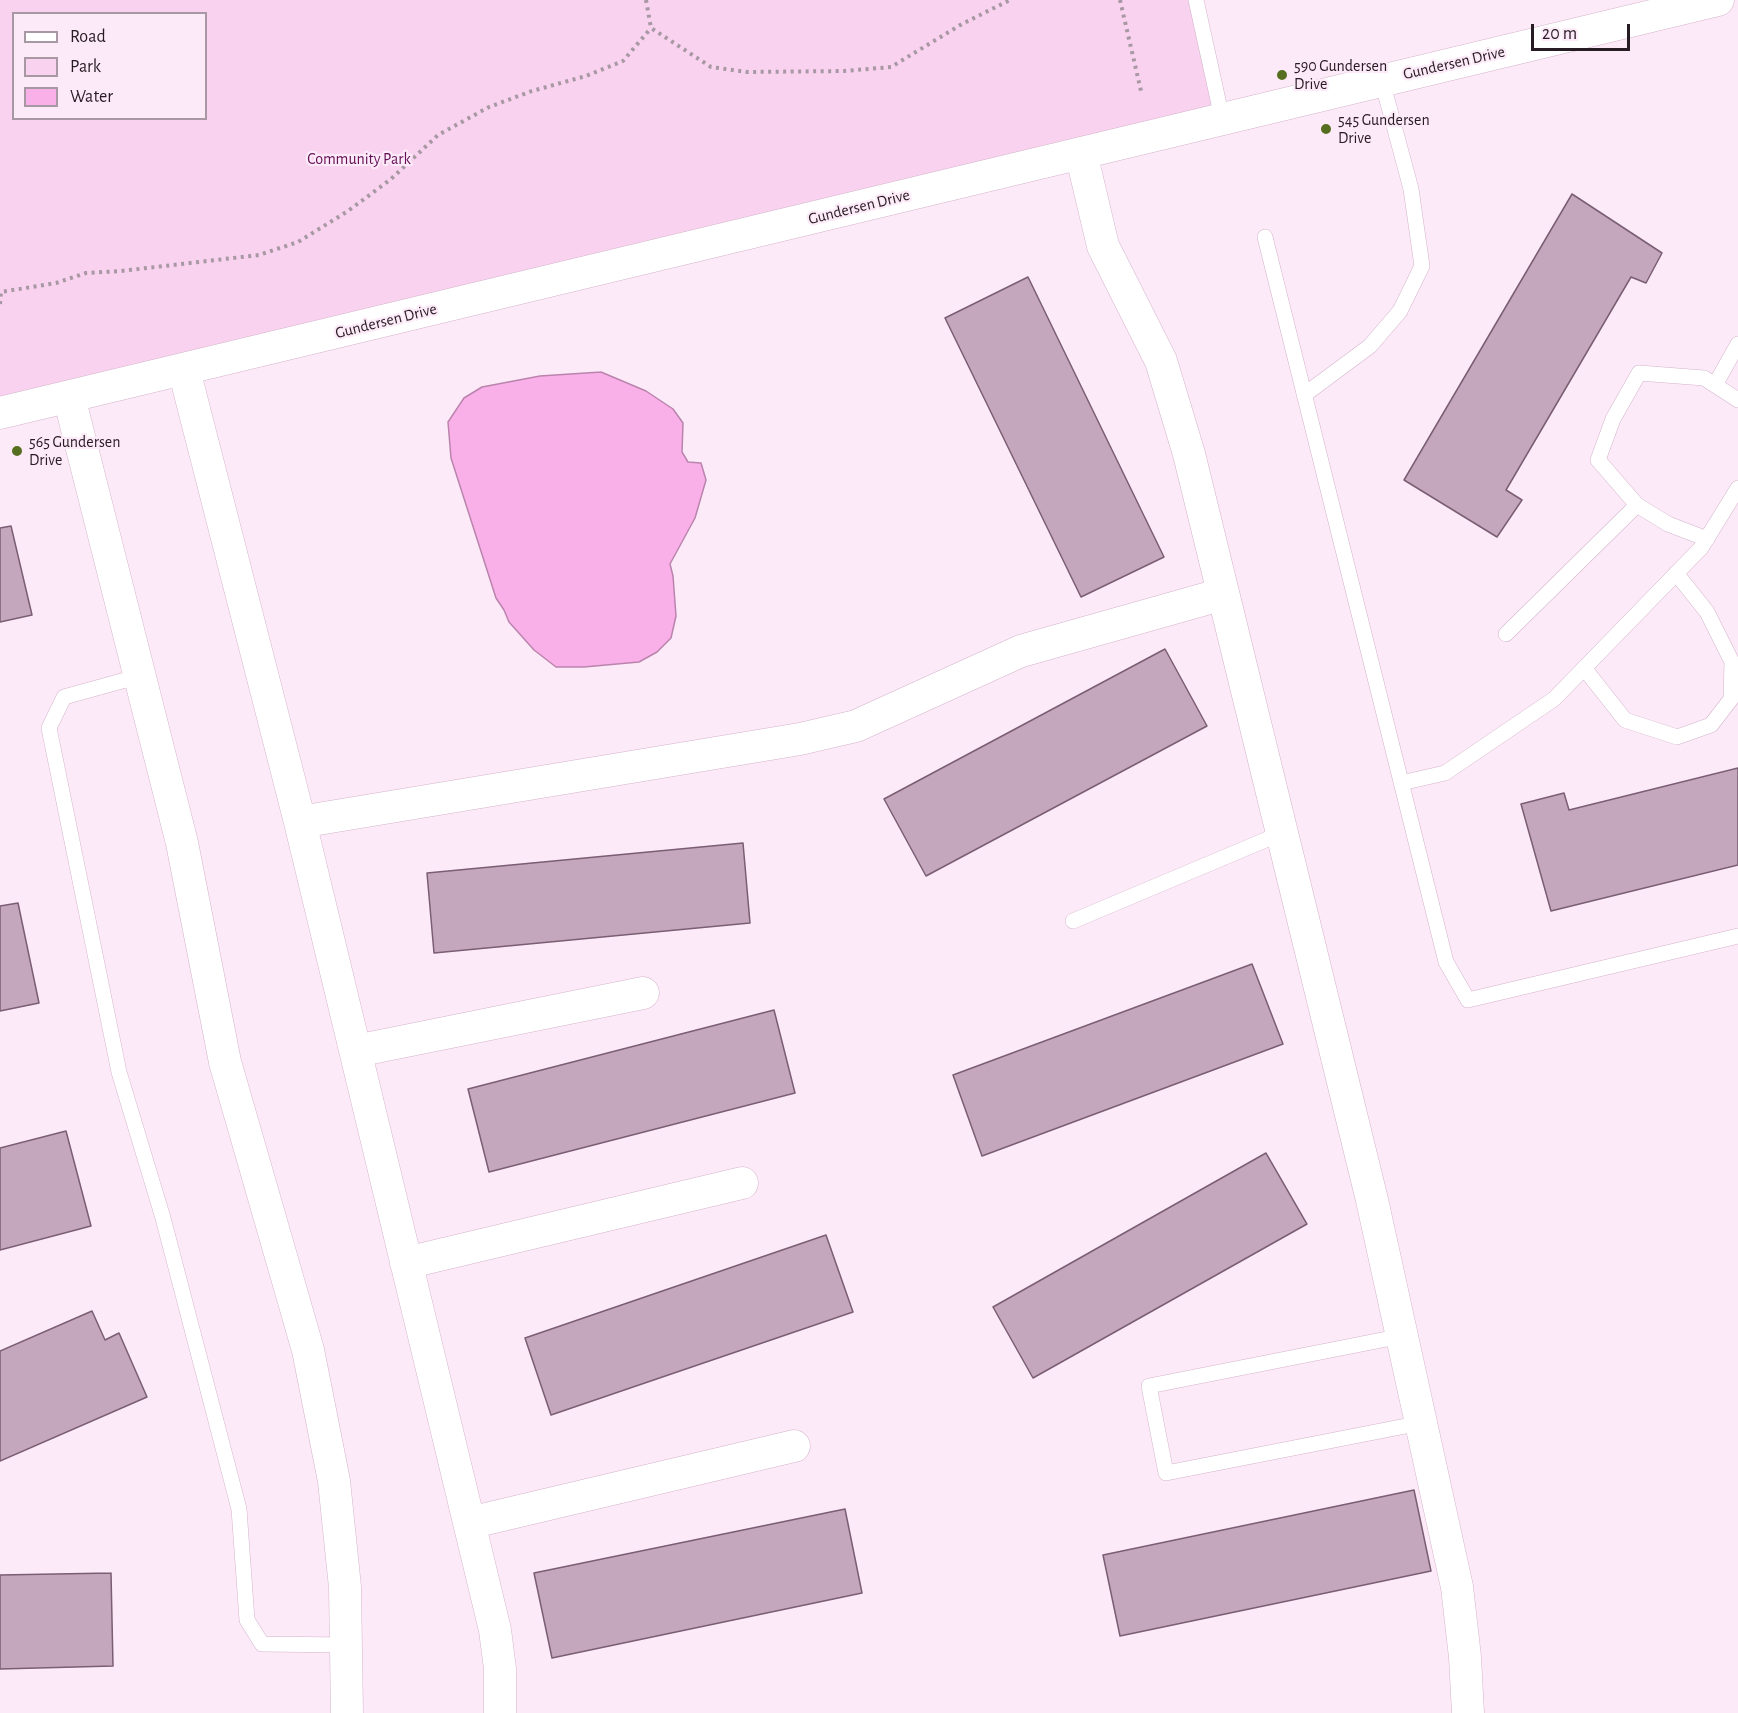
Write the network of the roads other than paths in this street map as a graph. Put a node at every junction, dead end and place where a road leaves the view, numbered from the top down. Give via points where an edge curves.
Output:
1 (1196, 0) edge
2 (1718, 0) edge
3 (1382, 81) junction
4 (1222, 118) junction
5 (1081, 153) junction
6 (1265, 237) dead end
7 (1738, 344) edge
8 (184, 370) junction
9 (1715, 385) junction
10 (1304, 395) junction
11 (69, 397) junction
12 (1738, 400) edge
13 (0, 413) edge
14 (1738, 488) edge
15 (1637, 505) junction
16 (1707, 538) junction
17 (1676, 573) junction
18 (1223, 594) junction
19 (1506, 634) dead end
20 (1584, 668) junction
21 (140, 676) junction
22 (1401, 783) junction
23 (300, 822) junction
24 (1282, 833) junction
25 (1073, 921) dead end
26 (1738, 936) edge
27 (643, 993) dead end
28 (356, 1051) junction
29 (742, 1183) dead end
30 (406, 1263) junction
31 (1402, 1336) junction
32 (1421, 1423) junction
33 (794, 1446) dead end
34 (469, 1523) junction
35 (345, 1645) junction
36 (347, 1713) edge
37 (500, 1713) edge
38 (1468, 1713) edge

1 - 4 lane
2 - 3 street, Gundersen Drive
3 - 4 street, Gundersen Drive
3 - 10 lane via 1411,189 1422,266 1400,311 1370,346
4 - 5 street, Gundersen Drive
5 - 8 street, Gundersen Drive
5 - 18 street via 1103,246 1161,361 1189,453
6 - 10 lane
7 - 9 lane
8 - 11 street, Gundersen Drive
8 - 23 street
9 - 12 lane
9 - 15 lane via 1704,378 1639,373 1613,419 1598,460
10 - 22 lane
11 - 13 street, Gundersen Drive
11 - 21 street
14 - 16 lane
15 - 16 lane via 1668,524
15 - 19 lane
16 - 17 lane
17 - 20 lane
17 - 20 lane via 1707,612 1732,662 1731,699 1711,725 1677,737 1625,720
18 - 23 street via 1021,651 856,726 800,739
18 - 24 street
20 - 22 lane via 1554,699 1445,773
21 - 35 street via 182,843 225,1062 308,1350 334,1481 345,1587
21 - 35 lane via 64,697 49,729 119,1072 163,1218 239,1509 247,1620 262,1644
22 - 26 lane via 1446,962 1468,1000
23 - 28 street
24 - 25 lane
24 - 31 street
27 - 28 street
28 - 30 street
29 - 30 street
30 - 34 street
31 - 32 street
31 - 32 lane via 1149,1386 1166,1473
32 - 38 street via 1457,1587
33 - 34 street
34 - 37 street via 495,1630
35 - 36 street

